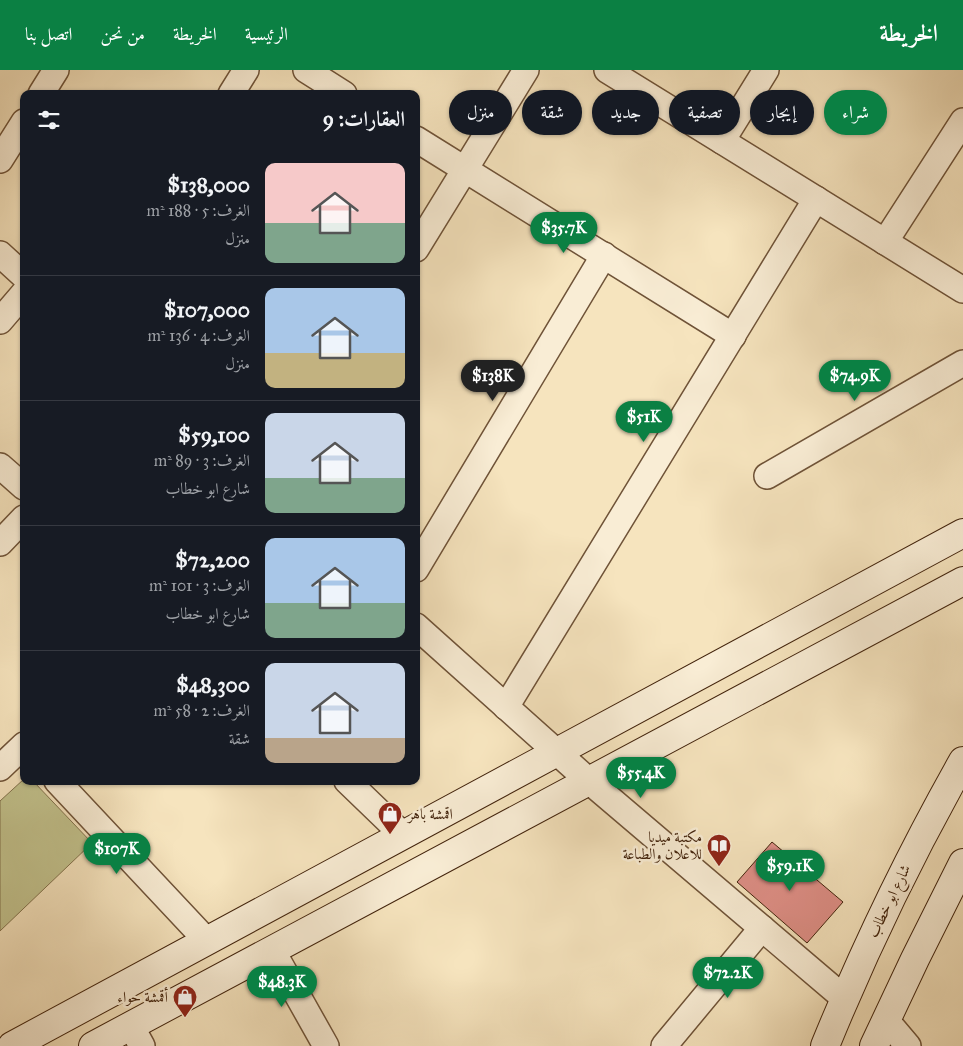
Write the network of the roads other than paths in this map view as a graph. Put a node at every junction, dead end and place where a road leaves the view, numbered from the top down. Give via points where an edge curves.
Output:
1 (56, 70) edge
2 (246, 70) edge
3 (306, 70) edge
4 (526, 70) edge
5 (606, 70) edge
6 (766, 70) edge
7 (44, 90) edge
8 (234, 90) edge
9 (333, 90) edge
10 (963, 121) edge
11 (20, 128) edge
12 (420, 141) edge
13 (722, 141) junction
14 (0, 160) edge
15 (465, 169) junction
16 (816, 199) junction
17 (420, 242) edge
18 (886, 242) junction
19 (0, 254) edge
20 (604, 255) junction
21 (20, 272) edge
22 (963, 290) edge
23 (20, 297) edge
24 (0, 321) edge
25 (733, 336) junction
26 (963, 363) edge
27 (0, 466) edge
28 (767, 476) dead end
29 (20, 484) edge
30 (20, 522) edge
31 (0, 543) edge
32 (959, 544) edge
33 (420, 562) edge
34 (963, 580) edge
35 (420, 630) edge
36 (506, 707) junction
37 (20, 749) edge
38 (557, 752) junction
39 (963, 760) edge
40 (0, 768) edge
41 (589, 781) junction
42 (61, 785) edge
43 (351, 785) edge
44 (403, 835) junction
45 (963, 864) edge
46 (957, 891) edge
47 (762, 928) junction
48 (207, 941) junction
49 (272, 950) junction
50 (844, 998) junction
51 (886, 1020) junction
52 (137, 1036) edge
53 (12, 1046) edge
54 (93, 1046) edge
55 (326, 1046) edge
56 (664, 1046) edge
57 (825, 1046) edge
58 (874, 1046) edge
59 (908, 1046) edge

1 - 7 street
2 - 8 street
3 - 9 street
4 - 15 street
5 - 13 street
6 - 13 street
10 - 18 street
11 - 14 street
12 - 15 street
13 - 16 street
15 - 17 street
15 - 20 street
16 - 18 street
16 - 25 street
18 - 22 street
19 - 21 street
20 - 25 street
20 - 33 street
23 - 24 street
25 - 36 street
26 - 28 street
27 - 29 street
30 - 31 street
32 - 38 main road
34 - 41 main road
35 - 36 street
36 - 38 street
37 - 40 street
38 - 41 street
38 - 44 main road
39 - 50 main road, شارع ابو خطاب via 883,912
41 - 47 street
41 - 49 main road
42 - 48 street
43 - 44 street
44 - 48 main road
45 - 46 main road
46 - 51 main road
47 - 50 street
47 - 56 street
48 - 53 main road
49 - 52 main road
49 - 55 street
50 - 57 main road, شارع ابو خطاب
51 - 58 main road
51 - 59 street
52 - 54 main road

